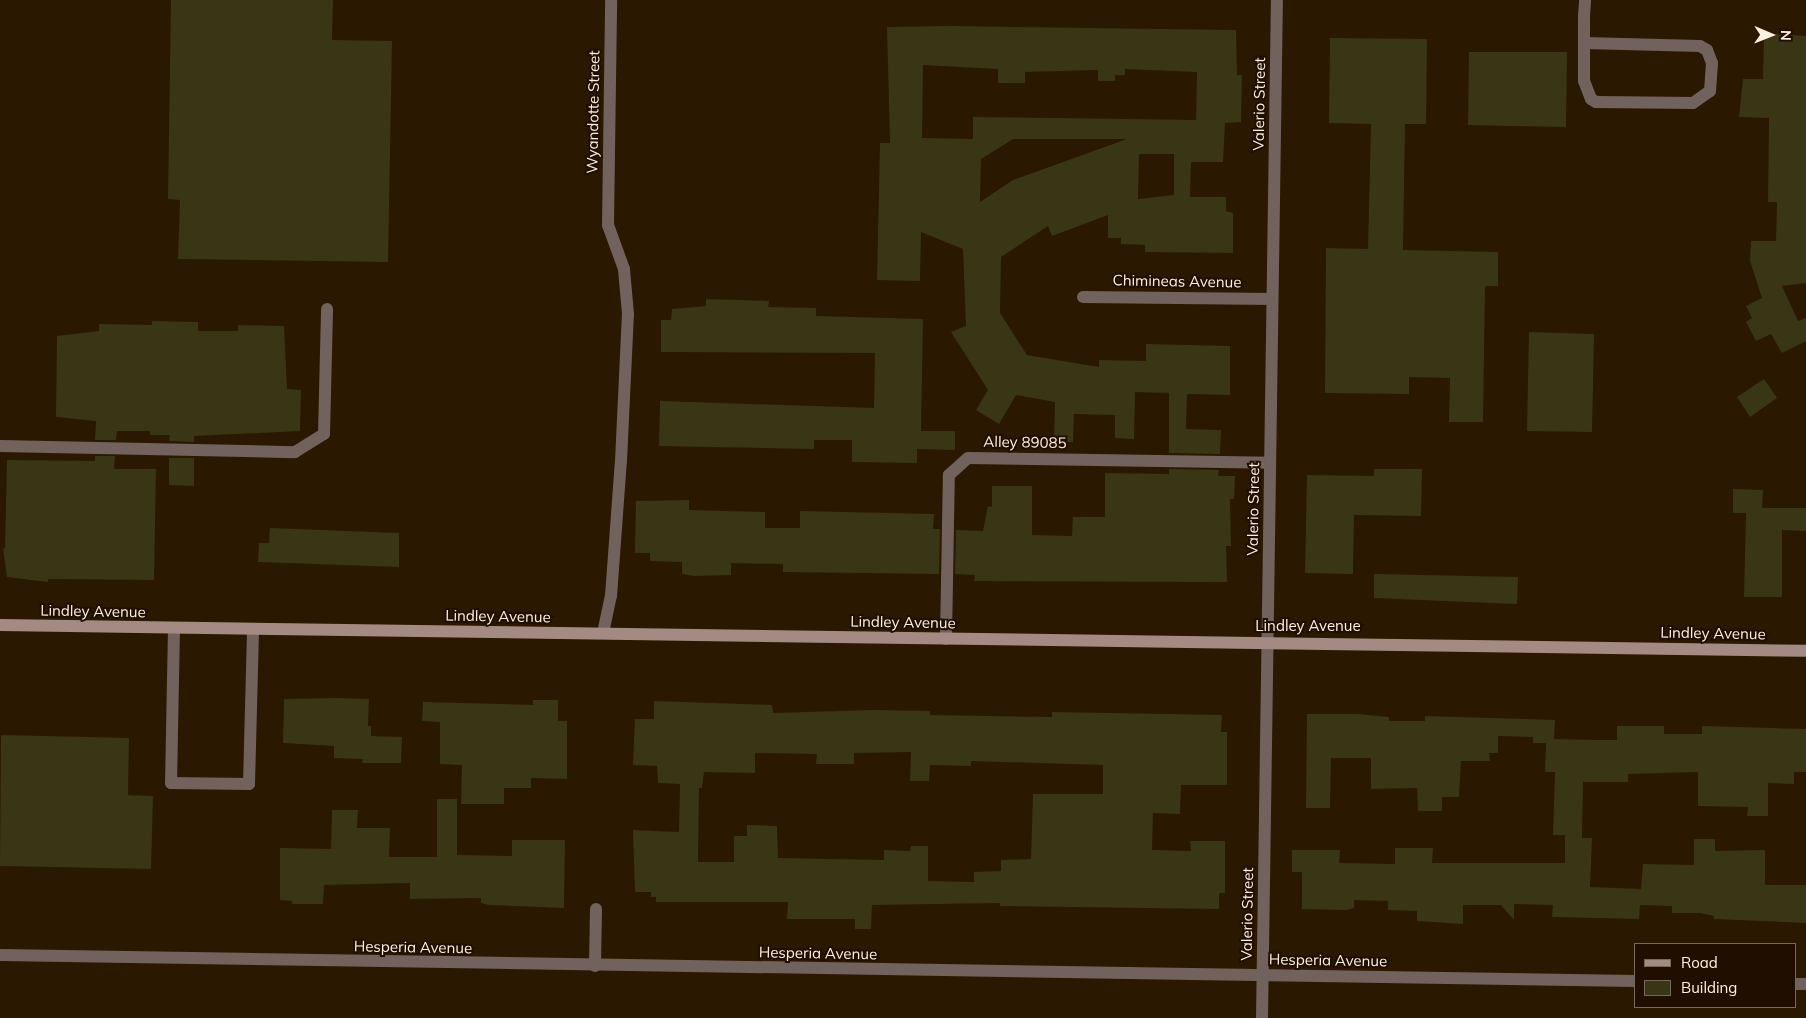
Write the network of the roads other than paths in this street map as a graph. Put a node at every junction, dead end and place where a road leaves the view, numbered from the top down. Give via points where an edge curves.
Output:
1 (611, 0) edge
2 (1277, 0) edge
3 (1585, 0) edge
4 (1584, 43) junction
5 (1083, 297) dead end
6 (1272, 299) junction
7 (327, 309) dead end
8 (0, 446) edge
9 (1270, 463) junction
10 (0, 625) edge
11 (174, 628) junction
12 (253, 629) junction
13 (603, 633) junction
14 (946, 639) junction
15 (1267, 642) junction
16 (1806, 651) edge
17 (596, 909) dead end
18 (0, 955) edge
19 (595, 966) junction
20 (1262, 975) junction
21 (1634, 981) edge
22 (1262, 1018) edge

1 - 13 street, Wyandotte Street via 608,225 624,269 628,314 621,461 610,596
2 - 6 street, Valerio Street
3 - 4 street
4 - 4 street via 1585,91 1596,102 1693,103 1710,91 1712,63 1707,50 1700,46
5 - 6 street, Chimineas Avenue
6 - 9 street, Valerio Street
7 - 8 street via 324,434 295,452
9 - 14 street, Alley 89085 via 968,458 949,474
9 - 15 street, Valerio Street
10 - 11 main road, Lindley Avenue
11 - 12 main road, Lindley Avenue
11 - 12 street via 171,783 249,784
12 - 13 main road, Lindley Avenue
13 - 14 main road, Lindley Avenue
14 - 15 main road, Lindley Avenue
15 - 16 main road, Lindley Avenue
15 - 20 street, Valerio Street
17 - 19 street
18 - 19 street, Hesperia Avenue
19 - 20 street, Hesperia Avenue
20 - 21 street, Hesperia Avenue
20 - 22 street, Valerio Street

